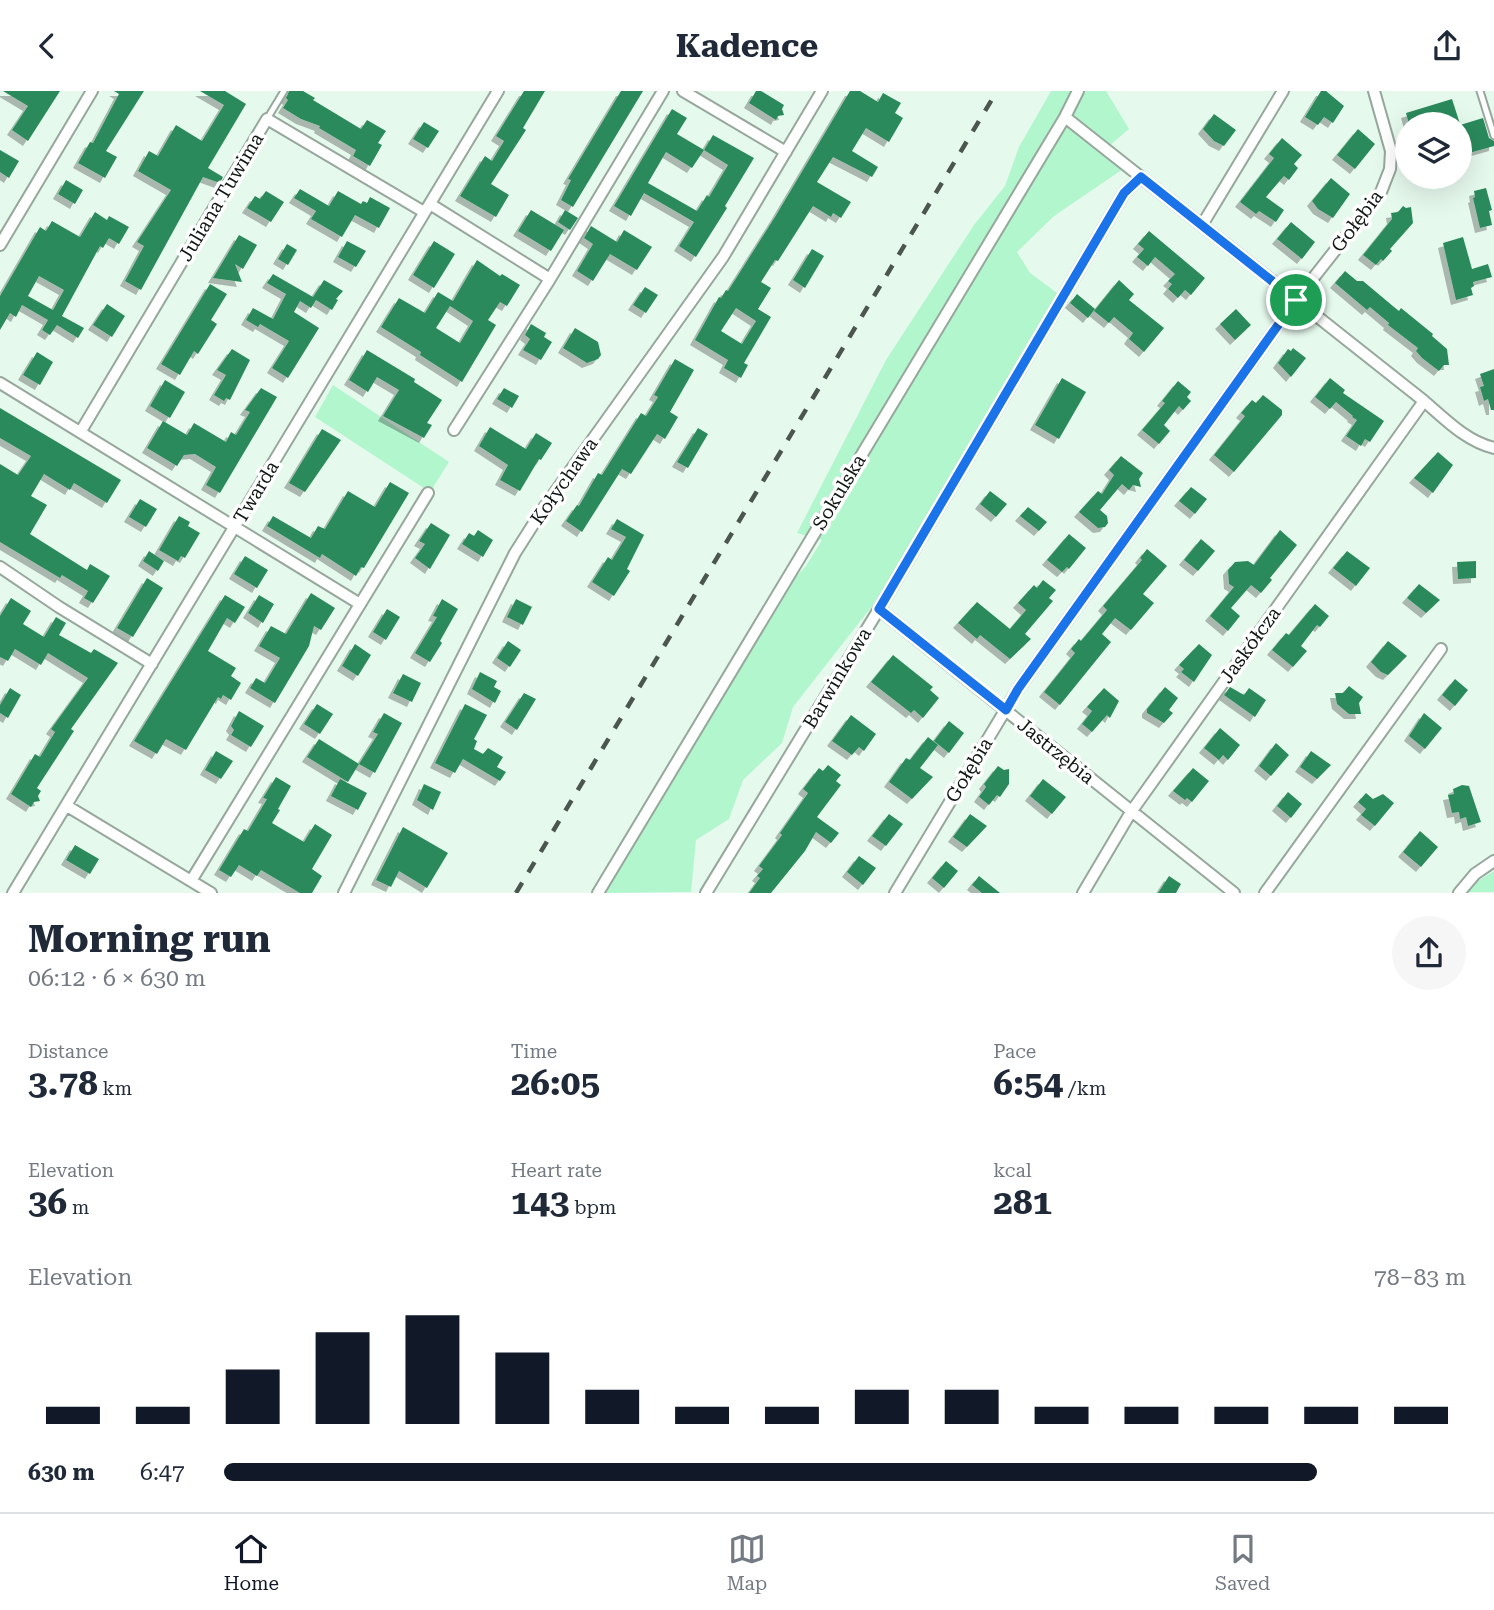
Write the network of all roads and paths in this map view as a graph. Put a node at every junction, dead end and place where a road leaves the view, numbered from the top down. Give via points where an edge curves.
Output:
1 (93, 91) edge
2 (284, 91) edge
3 (498, 91) edge
4 (663, 91) edge
5 (683, 91) edge
6 (822, 91) edge
7 (1078, 91) edge
8 (1283, 91) edge
9 (1374, 91) edge
10 (1480, 91) edge
11 (1065, 117) junction
12 (267, 118) junction
13 (1494, 136) edge
14 (786, 152) junction
15 (1141, 177) junction
16 (427, 208) junction
17 (1202, 225) junction
18 (0, 245) edge
19 (550, 279) junction
20 (1296, 300) junction
21 (0, 383) edge
22 (1424, 401) junction
23 (454, 430) dead end
24 (81, 431) junction
25 (1494, 448) edge
26 (428, 493) dead end
27 (234, 528) junction
28 (0, 568) edge
29 (360, 604) junction
30 (879, 609) junction
31 (1441, 649) dead end
32 (152, 664) junction
33 (1006, 710) junction
34 (67, 806) junction
35 (1131, 811) junction
36 (1494, 861) edge
37 (191, 881) junction
38 (13, 893) edge
39 (211, 893) edge
40 (344, 893) edge
41 (598, 893) edge
42 (706, 893) edge
43 (895, 893) edge
44 (1083, 893) edge
45 (1234, 893) edge
46 (1265, 893) edge
47 (1459, 893) edge

1 - 18 street
2 - 12 lane
3 - 16 street, Twarda
4 - 19 street
5 - 14 street
6 - 14 street, Kołychawa
7 - 11 street, Sokulska
8 - 17 street
9 - 20 street, Gołębia via 1390,145 1387,179 1369,209
10 - 13 lane
11 - 15 street
11 - 41 street, Sokulska
12 - 16 street, Juliana Tuwima
12 - 24 street, Juliana Tuwima
14 - 40 street, Kołychawa via 705,284 515,553
15 - 17 street
15 - 30 street, Barwinkowa via 1124,193
16 - 19 street, Juliana Tuwima
16 - 27 street, Twarda
17 - 20 street
19 - 23 street
20 - 22 street
20 - 33 street, Gołębia
21 - 24 street
22 - 25 street via 1467,437
22 - 35 street, Jaskółcza
24 - 27 street
26 - 29 street
27 - 29 street
27 - 32 street, Twarda
28 - 32 street
29 - 37 street
30 - 33 street, Jastrzębia
30 - 42 street, Barwinkowa
31 - 46 street
32 - 34 street, Twarda
33 - 35 street, Jastrzębia
33 - 43 street, Gołębia
34 - 37 street
34 - 38 street, Twarda
35 - 44 street, Jaskółcza
35 - 45 street, Jastrzębia
36 - 47 street
37 - 39 street

